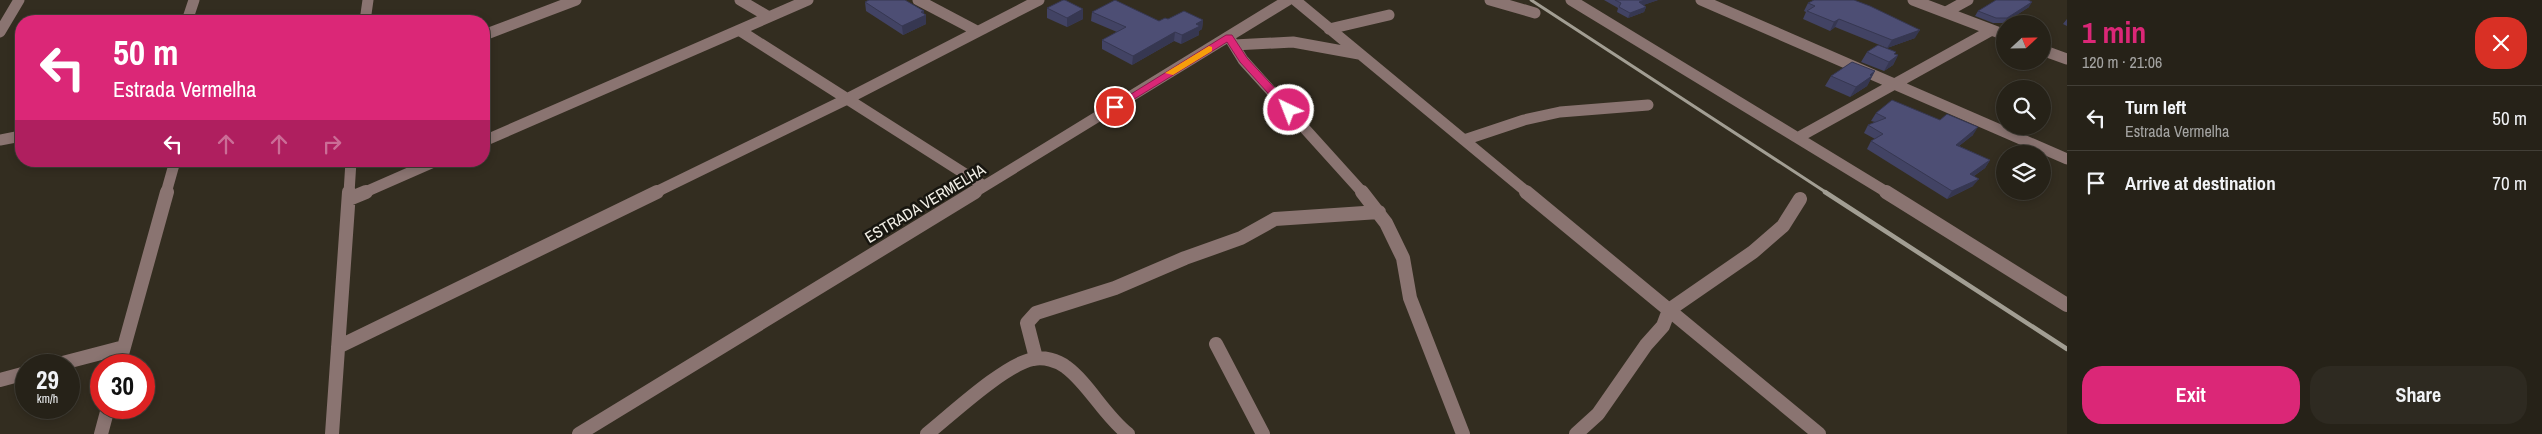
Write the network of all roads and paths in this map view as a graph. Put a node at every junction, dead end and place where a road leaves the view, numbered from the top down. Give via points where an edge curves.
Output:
1 (19, 0) edge
2 (194, 0) edge
3 (368, 0) edge
4 (576, 0) edge
5 (740, 0) edge
6 (808, 0) edge
7 (918, 0) edge
8 (1039, 0) edge
9 (1288, 0) edge
10 (1295, 0) edge
11 (1490, 0) edge
12 (1571, 0) edge
13 (1701, 0) edge
14 (1913, 0) edge
15 (1968, 0) edge
16 (1946, 12) junction
17 (1535, 13) dead end
18 (1389, 14) dead end
19 (189, 15) edge
20 (366, 15) edge
21 (770, 17) junction
22 (1329, 29) junction
23 (739, 30) junction
24 (1992, 30) junction
25 (977, 31) junction
26 (0, 32) edge
27 (1996, 32) edge
28 (490, 33) edge
29 (1231, 41) junction
30 (2051, 53) edge
31 (1361, 55) junction
32 (2067, 59) edge
33 (1894, 84) junction
34 (846, 100) junction
35 (1648, 105) dead end
36 (1799, 136) junction
37 (15, 137) edge
38 (490, 138) edge
39 (0, 140) edge
40 (1464, 140) junction
41 (2067, 159) edge
42 (173, 167) edge
43 (351, 167) edge
44 (422, 167) edge
45 (984, 186) junction
46 (349, 199) junction
47 (1800, 199) dead end
48 (1380, 212) junction
49 (2067, 305) edge
50 (1669, 310) junction
51 (1216, 344) dead end
52 (124, 347) junction
53 (338, 348) junction
54 (122, 354) edge
55 (80, 358) edge
56 (1036, 358) junction
57 (15, 376) edge
58 (0, 380) edge
59 (105, 419) edge
60 (101, 434) edge
61 (332, 434) edge
62 (579, 434) edge
63 (927, 434) edge
64 (1128, 434) edge
65 (1263, 434) edge
66 (1463, 434) edge
67 (1576, 434) edge
68 (1819, 434) edge

1 - 26 street
2 - 19 street
3 - 20 street
4 - 28 street
5 - 21 street
6 - 21 street
7 - 25 street
8 - 25 street
9 - 29 street, ESTRADA VERMELHA
10 - 22 street
11 - 17 street
12 - 36 street
13 - 33 street
14 - 16 street
15 - 16 street
16 - 24 street
18 - 22 street
21 - 23 street
22 - 31 street
23 - 34 street
23 - 38 street
24 - 27 street
24 - 33 street
25 - 34 street
29 - 31 street via 1294,42
29 - 45 street, ESTRADA VERMELHA
29 - 48 street via 1243,60
30 - 32 street
31 - 40 street
33 - 36 street
33 - 41 street
34 - 45 street
34 - 53 street
35 - 40 street via 1560,112
36 - 49 street
37 - 39 street
40 - 50 street
42 - 52 street
43 - 46 street
44 - 46 street
45 - 62 street, ESTRADA VERMELHA
46 - 53 street
47 - 50 street via 1783,226 1753,252
48 - 56 street via 1275,219 1241,238 1115,288 1036,313 1027,323
48 - 66 street via 1403,258 1410,298
50 - 67 street via 1663,326 1598,414
50 - 68 street
51 - 65 street
52 - 54 street
52 - 55 street
53 - 61 street
56 - 63 street via 1011,368
56 - 64 street via 1066,364 1106,413
57 - 58 street
59 - 60 street

